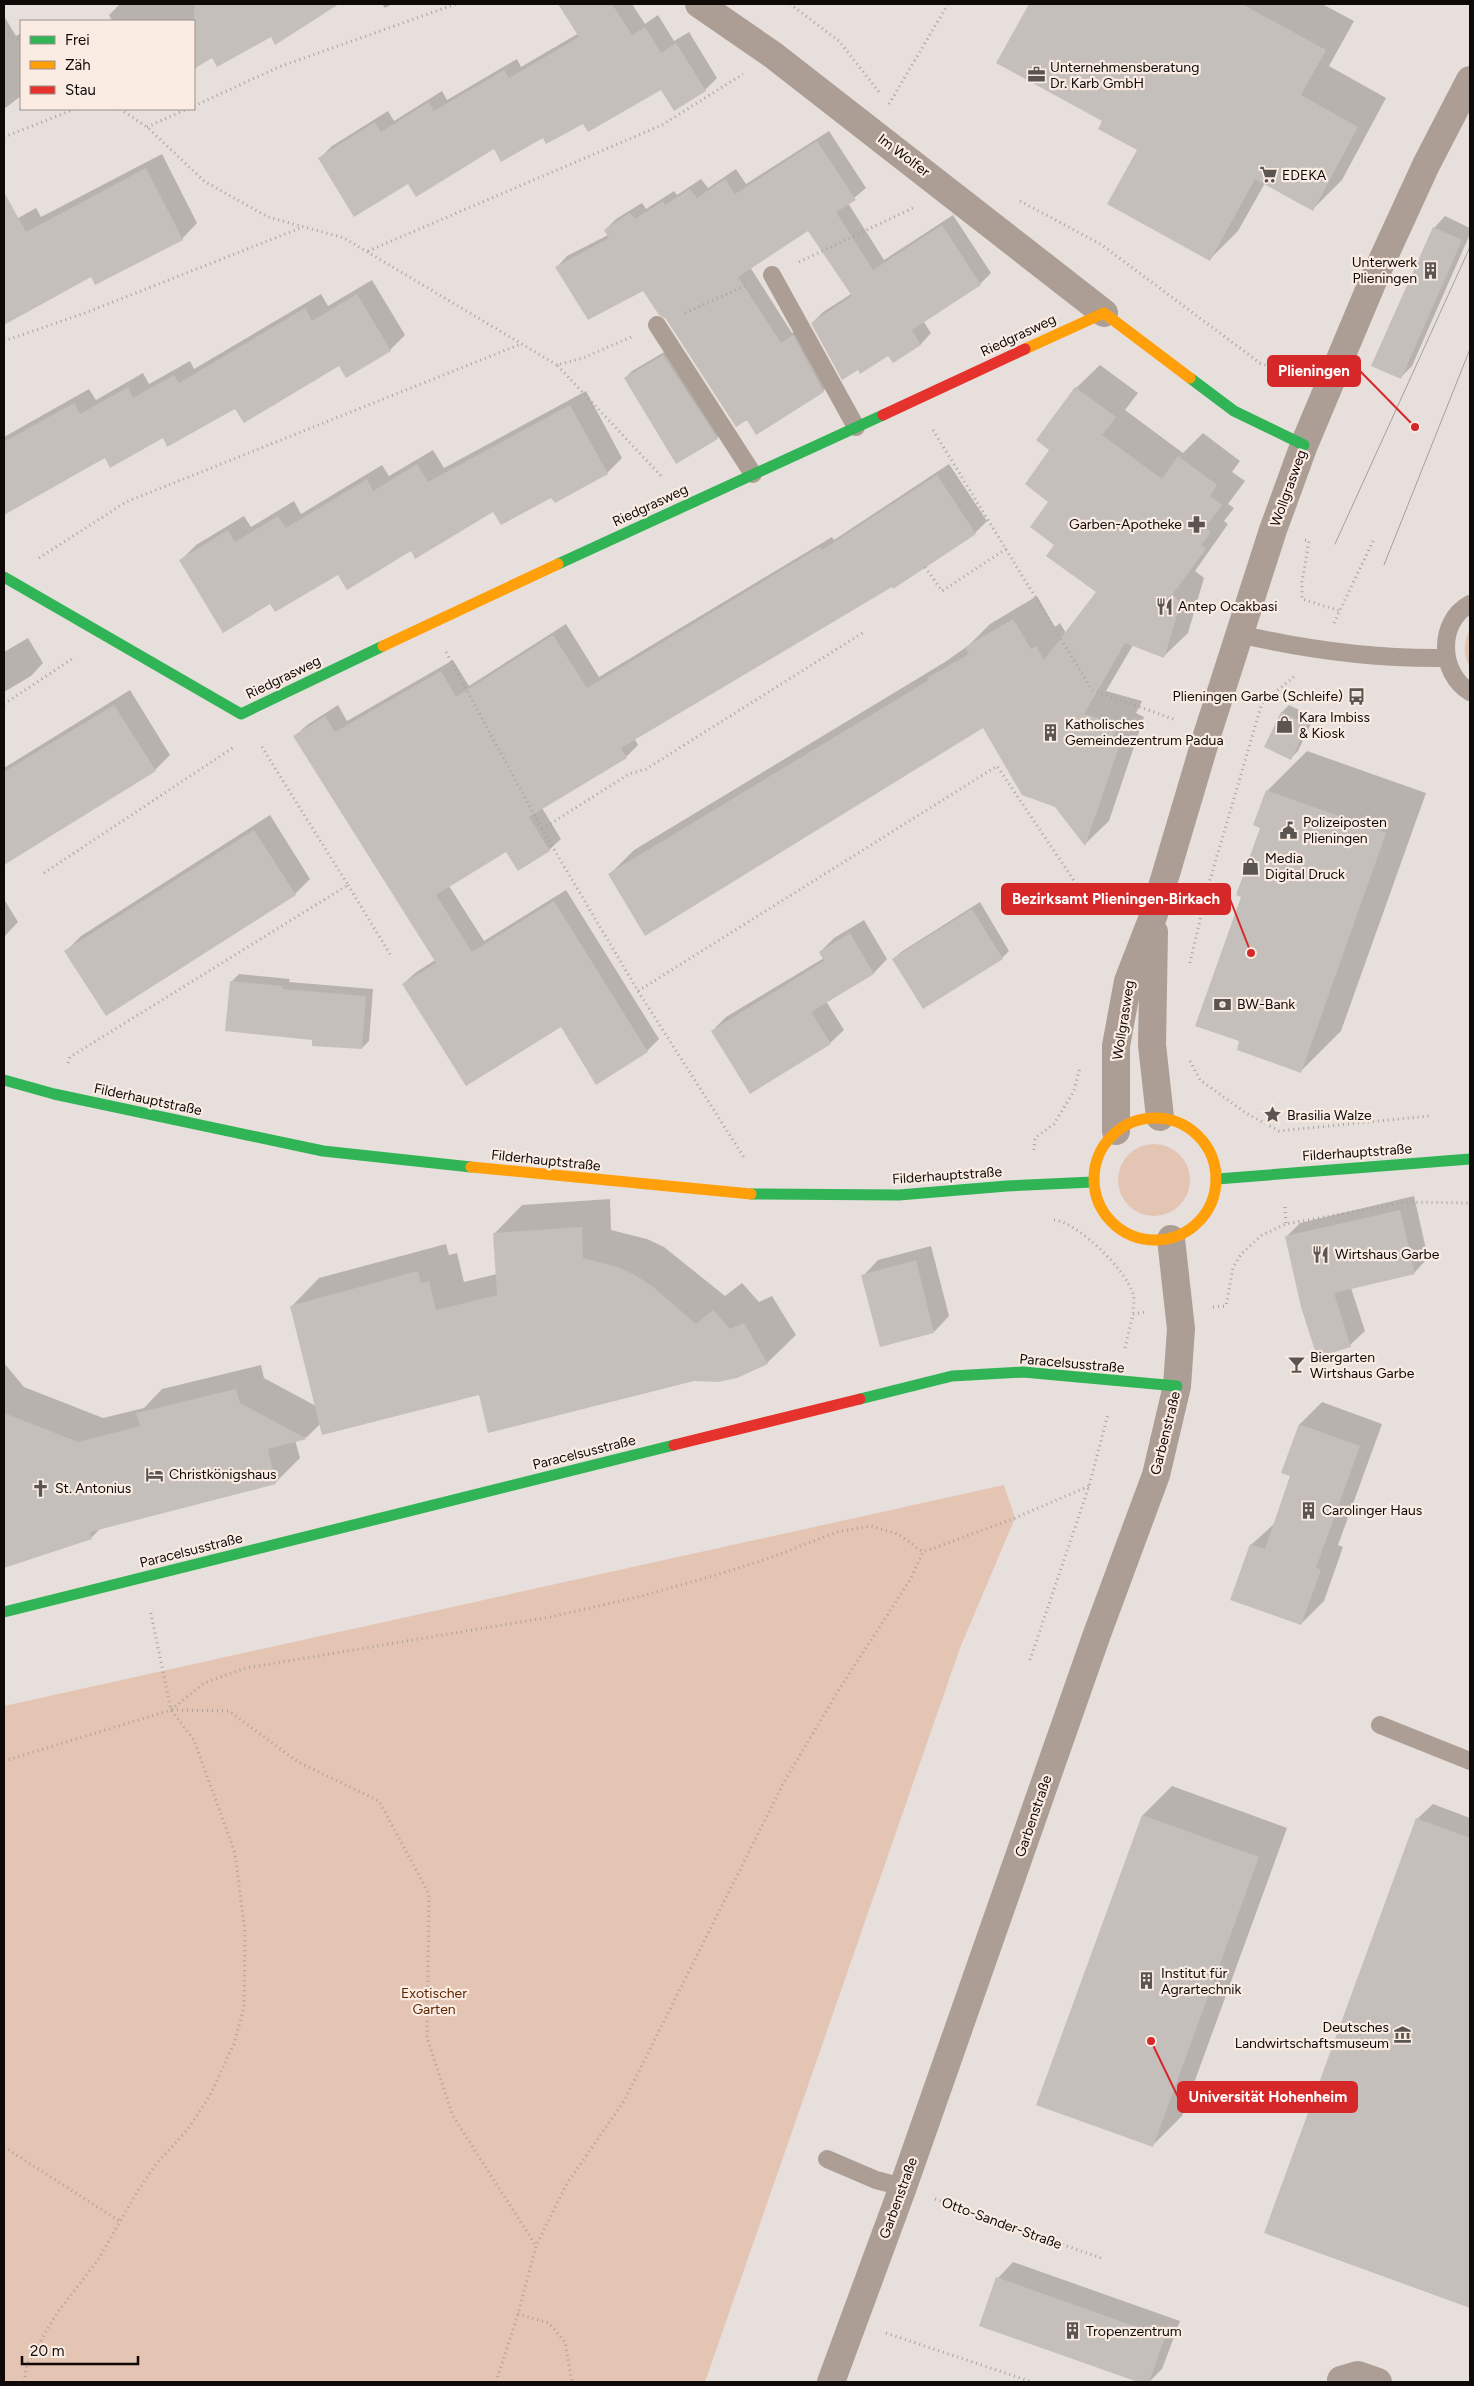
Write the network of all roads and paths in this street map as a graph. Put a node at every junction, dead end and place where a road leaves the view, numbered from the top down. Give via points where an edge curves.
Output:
1 (456, 4) edge
2 (699, 4) edge
3 (790, 4) edge
4 (948, 4) edge
5 (4, 30) edge
6 (20, 41) edge
7 (773, 55) junction
8 (1470, 80) edge
9 (888, 104) junction
10 (195, 106) edge
11 (72, 110) edge
12 (122, 110) edge
13 (185, 110) edge
14 (896, 110) dead end
15 (147, 127) junction
16 (4, 137) edge
17 (949, 190) junction
18 (1012, 197) dead end
19 (303, 226) junction
20 (368, 252) junction
21 (772, 275) junction
22 (1104, 313) junction
23 (657, 325) junction
24 (4, 341) edge
25 (522, 344) junction
26 (557, 365) junction
27 (1328, 387) junction
28 (915, 399) junction
29 (856, 428) junction
30 (1304, 444) junction
31 (753, 474) junction
32 (688, 504) junction
33 (1273, 530) junction
34 (1374, 539) dead end
35 (1006, 549) junction
36 (926, 567) dead end
37 (5, 578) edge
38 (1470, 604) edge
39 (1340, 611) junction
40 (430, 623) junction
41 (864, 632) dead end
42 (1239, 634) junction
43 (106, 636) junction
44 (1321, 651) junction
45 (1446, 658) junction
46 (1470, 692) edge
47 (4, 704) edge
48 (241, 714) junction
49 (1208, 732) junction
50 (254, 734) junction
51 (542, 829) junction
52 (44, 873) dead end
53 (348, 885) junction
54 (1154, 914) junction
55 (391, 956) dead end
56 (1189, 965) dead end
57 (638, 990) junction
58 (1185, 1054) dead end
59 (4, 1080) edge
60 (54, 1094) junction
61 (1430, 1116) dead end
62 (1160, 1117) junction
63 (1116, 1131) junction
64 (1470, 1159) edge
65 (1217, 1179) junction
66 (1093, 1182) junction
67 (767, 1196) junction
68 (1470, 1203) edge
69 (1171, 1239) junction
70 (1226, 1306) dead end
71 (1180, 1308) junction
72 (1116, 1382) junction
73 (1177, 1386) junction
74 (1089, 1486) junction
75 (923, 1552) junction
76 (144, 1577) junction
77 (4, 1612) edge
78 (1030, 1660) dead end
79 (172, 1710) junction
80 (1380, 1726) dead end
81 (4, 1761) edge
82 (1470, 1761) edge
83 (4, 2147) edge
84 (827, 2159) dead end
85 (903, 2187) junction
86 (121, 2222) junction
87 (536, 2246) junction
88 (1102, 2258) dead end
89 (518, 2314) junction
90 (852, 2322) junction
91 (1342, 2380) dead end
92 (24, 2382) edge
93 (496, 2382) edge
94 (572, 2382) edge
95 (831, 2382) edge
96 (1032, 2382) edge
97 (1378, 2382) edge

1 - 10 path via 279,67
2 - 7 street, Im Wolfer
3 - 9 path via 839,41
4 - 9 path
5 - 6 path
7 - 17 street, Im Wolfer
7 - 20 path via 662,125
8 - 27 street, Wollgrasweg via 1382,259
9 - 14 path
11 - 16 path
12 - 15 path
13 - 15 path
15 - 19 path via 204,181 268,217
17 - 21 path
17 - 22 street, Im Wolfer
18 - 27 path via 1102,245 1260,363
19 - 20 path via 344,238
19 - 24 path via 85,313
20 - 25 path
21 - 23 path
21 - 29 lane
22 - 28 street, Riedgrasweg
22 - 30 street via 1234,411
23 - 26 path via 583,358
23 - 31 lane
25 - 26 path
25 - 37 path via 126,502
26 - 32 path
27 - 30 street, Wollgrasweg
28 - 29 street, Riedgrasweg
28 - 35 path
29 - 31 street, Riedgrasweg
30 - 33 street, Wollgrasweg
31 - 32 street, Riedgrasweg
32 - 40 street, Riedgrasweg
33 - 39 path via 1309,542 1302,599
33 - 42 street, Wollgrasweg
34 - 39 path
35 - 36 path via 942,591
35 - 49 path via 1092,690
37 - 43 street, Riedgrasweg
38 - 45 lane via 1459,613 1447,635
39 - 44 path
40 - 48 street, Riedgrasweg
40 - 51 path
41 - 51 path via 646,769 629,774
42 - 44 lane
42 - 49 street, Wollgrasweg
43 - 47 path
43 - 48 street, Riedgrasweg
44 - 45 lane via 1361,656
44 - 56 path via 1262,703 1207,890
45 - 46 lane via 1456,679
48 - 50 path
49 - 54 street, Wollgrasweg
50 - 52 path
50 - 53 path
51 - 57 path
53 - 55 path
53 - 60 path via 70,1057
54 - 57 path via 1085,897 997,766
54 - 62 street, Wollgrasweg via 1152,1045
54 - 63 street, Wollgrasweg via 1128,981 1116,1046
57 - 67 path
58 - 61 path via 1200,1080 1246,1113 1279,1131
59 - 60 street, Filderhauptstraße
60 - 67 street, Filderhauptstraße via 323,1151
62 - 63 street via 1129,1122
62 - 65 street via 1178,1121 1207,1144
63 - 66 street via 1103,1146
64 - 65 street, Filderhauptstraße
65 - 69 street via 1213,1199 1204,1216 1189,1230
66 - 67 street, Filderhauptstraße via 899,1195
66 - 69 street via 1098,1204 1111,1222 1128,1235 1149,1241
68 - 70 path via 1407,1202 1286,1224 1262,1235 1241,1254 1233,1268
69 - 71 street, Garbenstraße
71 - 72 path via 1134,1314
71 - 73 street, Garbenstraße
72 - 73 street, Paracelsusstraße
72 - 74 path
72 - 76 street, Paracelsusstraße via 1023,1372 952,1376
73 - 85 street, Garbenstraße via 1156,1475
74 - 75 path
74 - 78 path
75 - 79 path via 898,1534 870,1526 837,1532 716,1575 550,1618 246,1668 204,1683
75 - 87 path via 910,1580 784,1782 624,2101 566,2185
76 - 77 street, Paracelsusstraße
76 - 79 path
79 - 81 path
79 - 86 path via 194,1740 234,1854 245,1932 244,2007 234,2044 210,2095 188,2129 137,2192
79 - 87 path via 229,1711 298,1762 379,1801 429,1894 427,2038 453,2116
80 - 82 lane
83 - 86 path
84 - 85 lane via 876,2180
85 - 88 path, Otto-Sander-Straße
85 - 90 street, Garbenstraße
86 - 92 path via 98,2260 52,2322 27,2364
87 - 89 path
89 - 93 path
89 - 94 path via 549,2323 565,2342
90 - 95 street, Garbenstraße
90 - 96 path
91 - 97 street via 1358,2376

